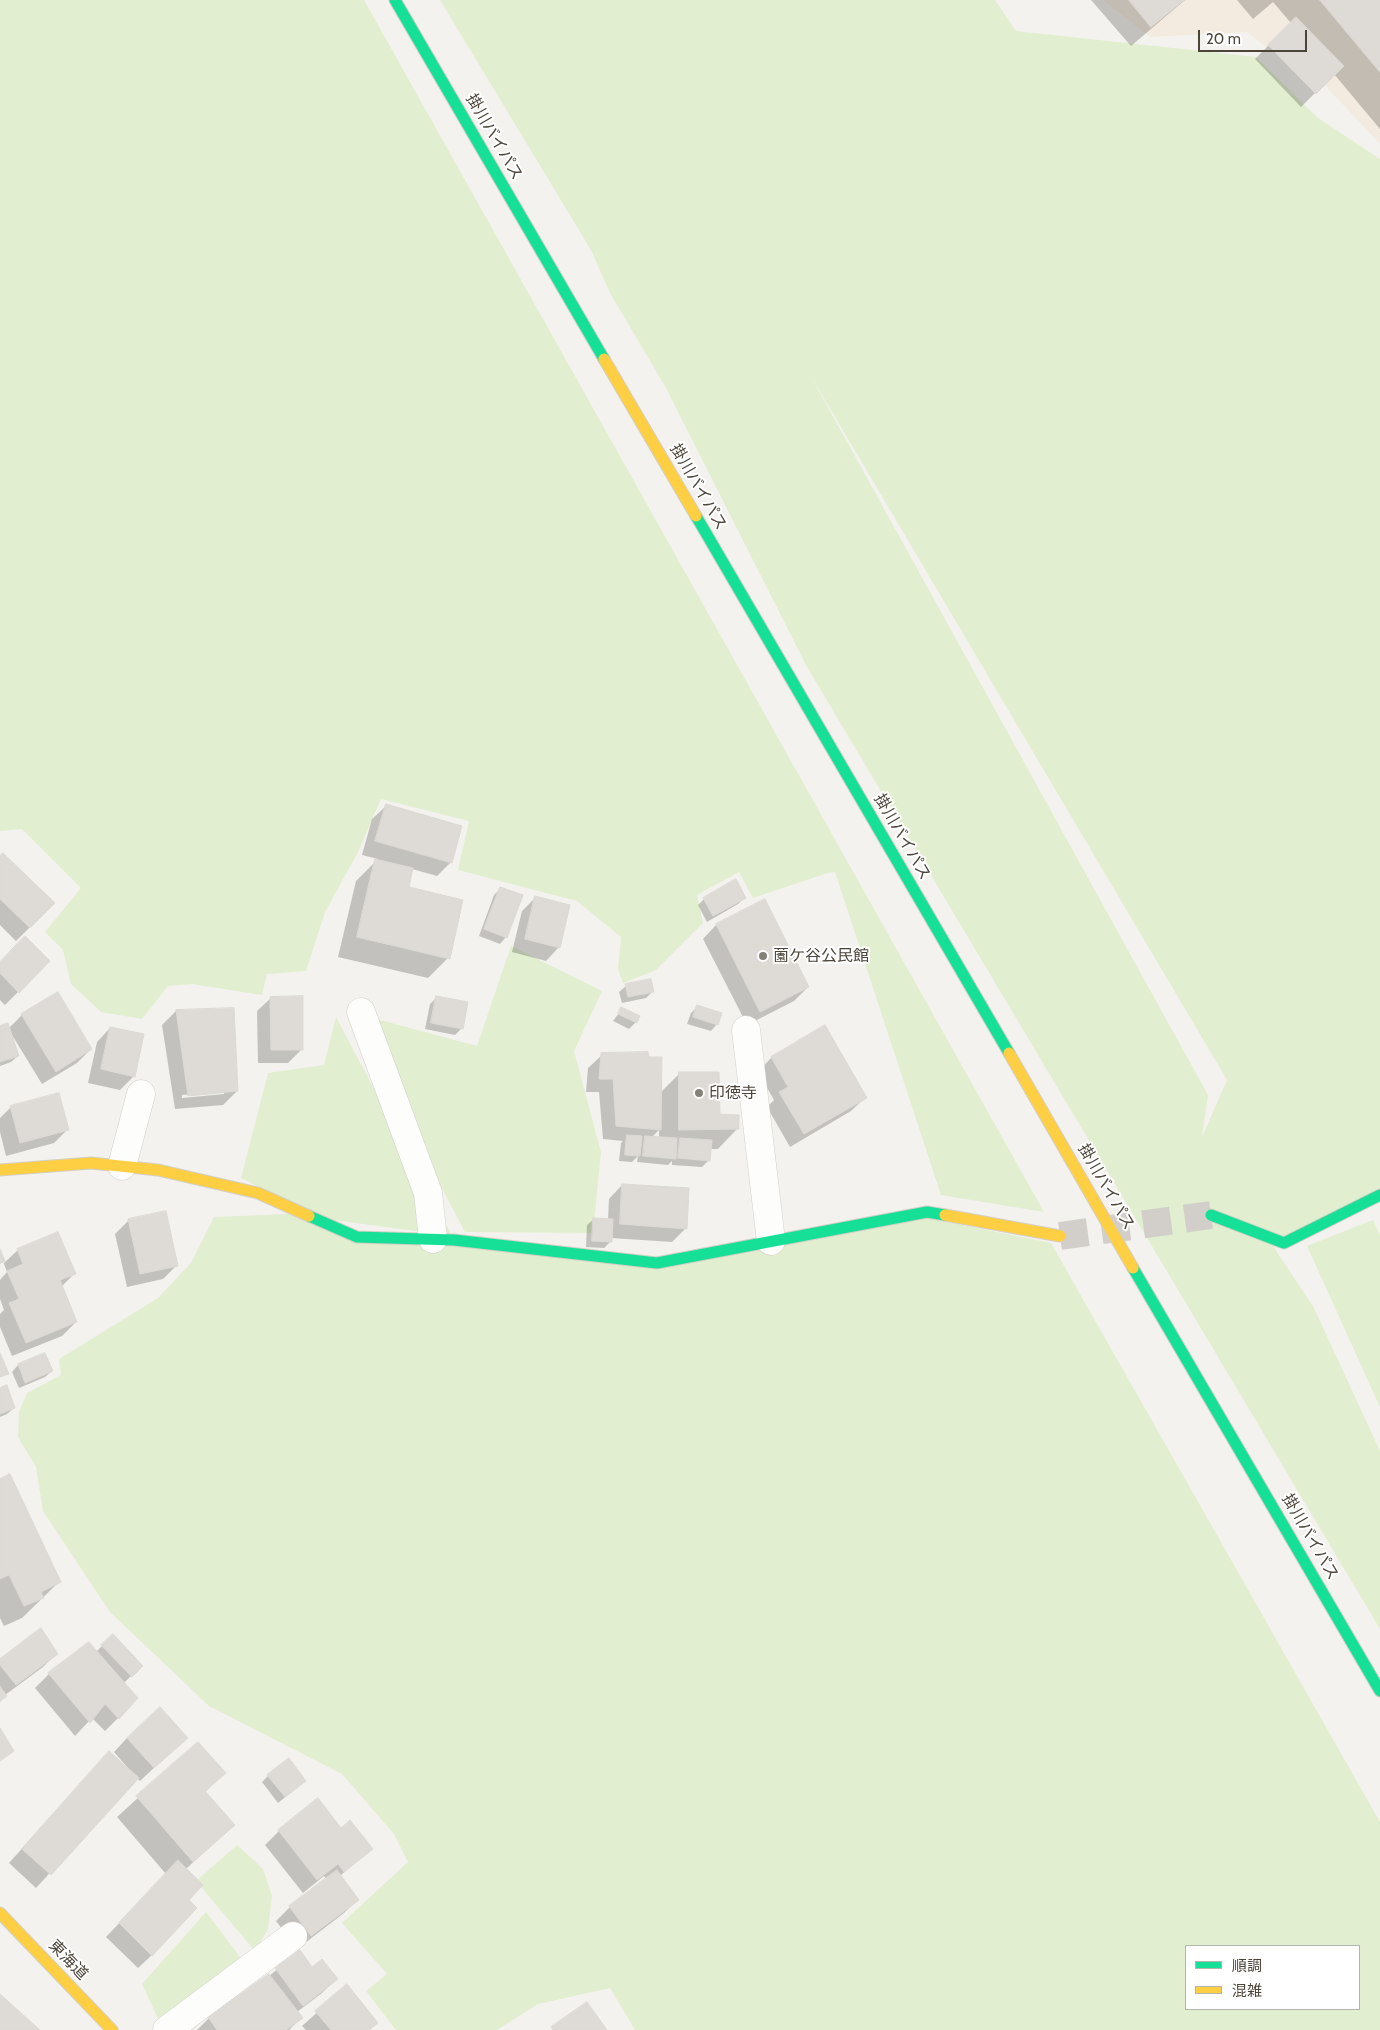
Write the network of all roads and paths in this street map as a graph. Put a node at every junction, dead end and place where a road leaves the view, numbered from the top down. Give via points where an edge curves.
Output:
1 (395, 0) edge
2 (361, 1012) dead end
3 (746, 1030) dead end
4 (141, 1094) dead end
5 (122, 1166) junction
6 (0, 1170) edge
7 (1380, 1195) edge
8 (1211, 1215) tunnel mouth
9 (1060, 1236) tunnel mouth
10 (433, 1239) junction
11 (771, 1241) junction
12 (1380, 1691) edge
13 (0, 1913) edge
14 (293, 1936) dead end
15 (112, 2030) edge
16 (167, 2030) edge

1 - 12 main road, 掛川バイパス
2 - 10 street via 428,1193
3 - 11 street
4 - 5 street
5 - 6 main road via 92,1163
5 - 10 main road via 158,1170 258,1193 357,1237
7 - 8 main road via 1284,1243
9 - 11 main road via 927,1212
10 - 11 main road via 657,1263
13 - 15 main road, 東海道
14 - 16 street

